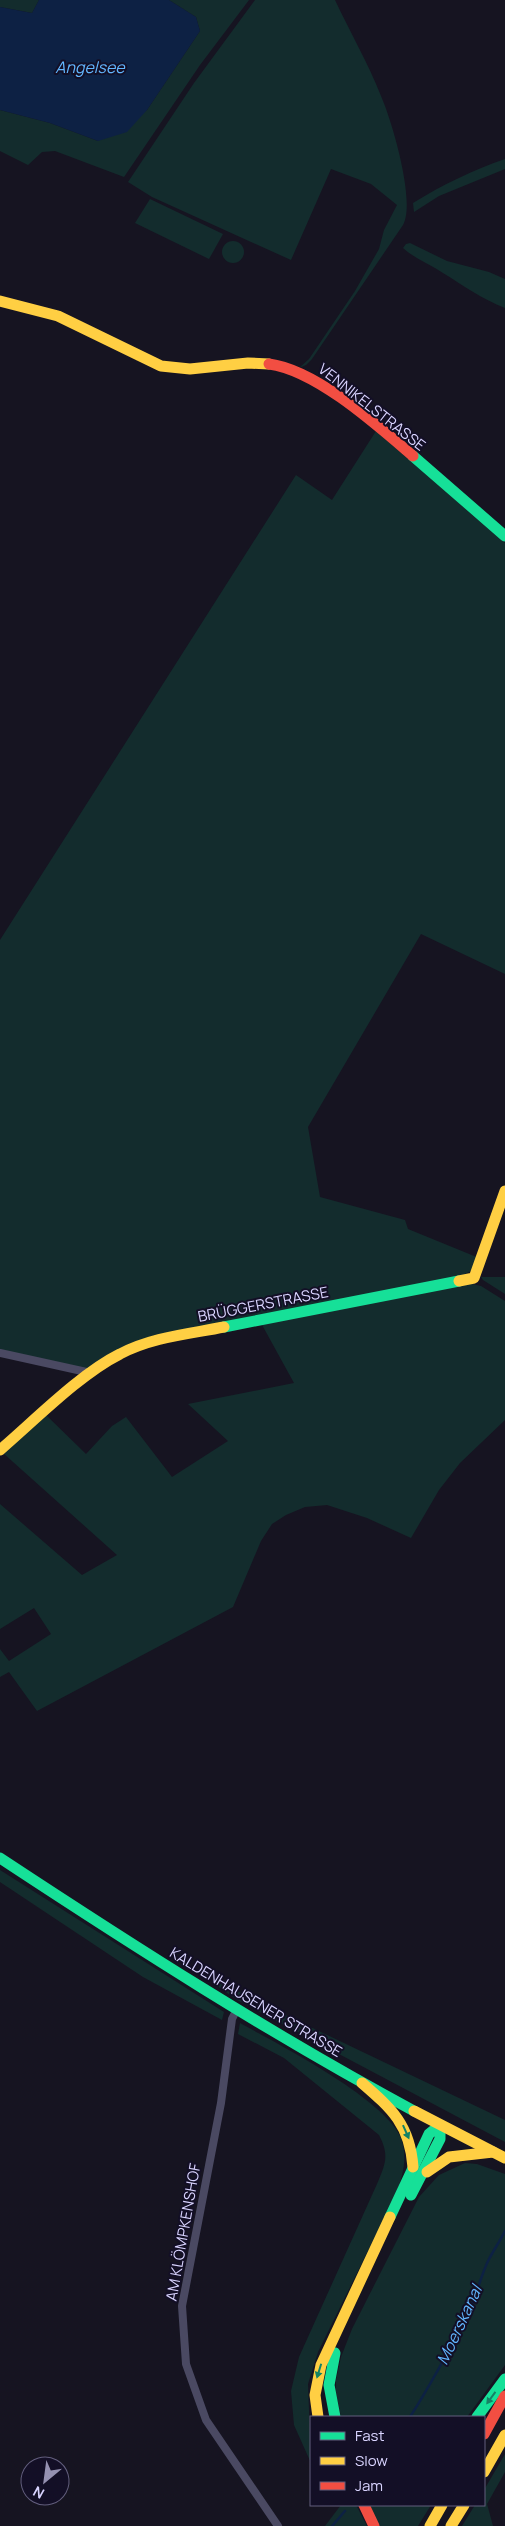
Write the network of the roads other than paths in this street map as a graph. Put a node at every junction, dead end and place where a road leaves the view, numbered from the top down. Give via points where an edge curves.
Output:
1 (0, 301) edge
2 (505, 536) edge
3 (505, 1191) edge
4 (0, 1353) edge
5 (91, 1374) junction
6 (0, 1450) edge
7 (0, 1858) edge
8 (237, 2009) junction
9 (362, 2083) junction
10 (440, 2125) junction
11 (493, 2152) junction
12 (505, 2158) edge
13 (413, 2168) junction
14 (418, 2182) junction
15 (505, 2379) edge
16 (505, 2396) edge
17 (318, 2416) edge
18 (335, 2416) edge
19 (478, 2416) edge
20 (485, 2432) edge
21 (505, 2435) edge
22 (485, 2470) edge
23 (364, 2506) edge
24 (441, 2506) edge
25 (463, 2506) edge
26 (278, 2526) edge
27 (374, 2526) edge
28 (430, 2526) edge
29 (451, 2526) edge

1 - 2 main road, VENNIKELSTRASSE via 58,316 175,370 254,363 280,365 302,372 379,427
3 - 5 main road, BRÜGGERSTRASSE via 474,1278 152,1342 120,1354
4 - 5 street
5 - 6 main road, BRÜGGERSTRASSE
7 - 8 main road, KALDENHAUSENER STRASSE
8 - 9 main road, KALDENHAUSENER STRASSE
8 - 26 street, AM KLÖMPKENSHOF via 232,2019 221,2103 182,2306 186,2364 206,2420
9 - 10 main road, KALDENHAUSENER STRASSE
9 -> 13 main road via 401,2120 409,2136
10 - 11 main road, KALDENHAUSENER STRASSE
10 - 13 main road via 429,2134
10 - 14 main road via 440,2139
11 - 12 main road, KALDENHAUSENER STRASSE
11 - 14 main road via 450,2155 436,2163
13 -> 17 main road via 321,2365 316,2396
14 - 18 main road via 334,2354 328,2394
15 -> 19 main road
16 - 20 main road
21 - 22 main road
23 - 27 main road
24 - 28 main road
25 - 29 main road

